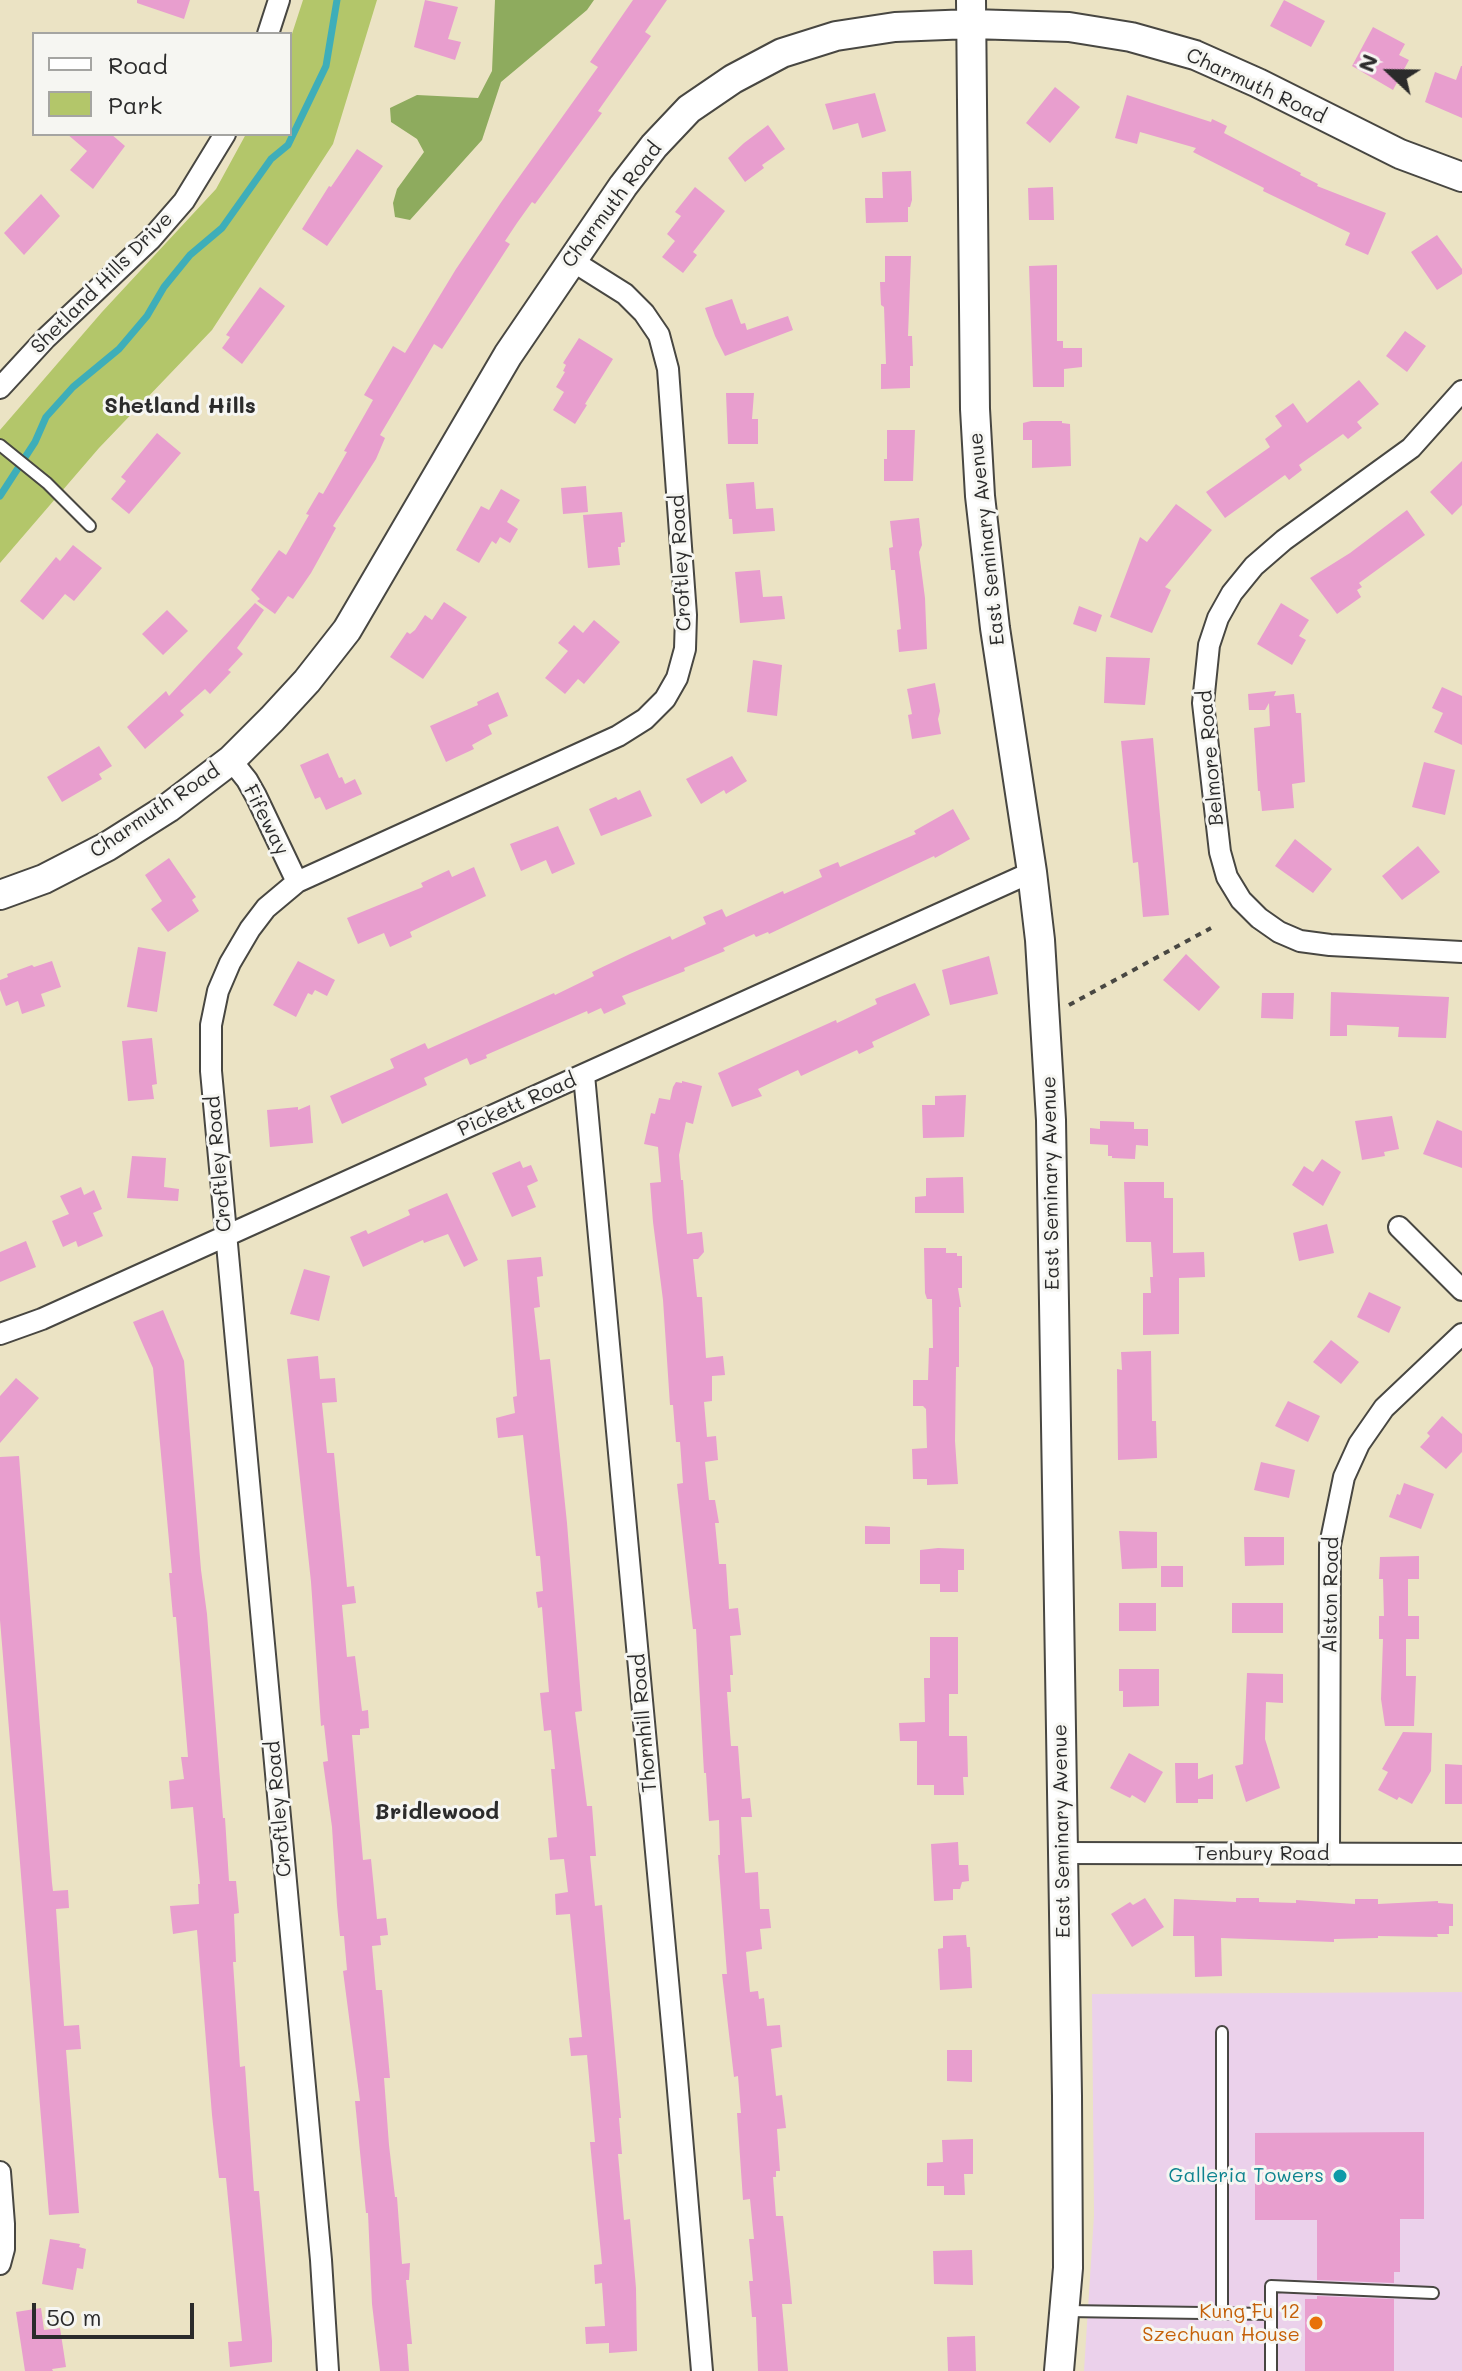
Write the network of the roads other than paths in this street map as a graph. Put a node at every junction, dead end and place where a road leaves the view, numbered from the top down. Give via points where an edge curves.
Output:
1 (279, 0) edge
2 (971, 12) edge
3 (269, 32) edge
4 (224, 136) edge
5 (1462, 177) edge
6 (571, 260) junction
7 (0, 388) edge
8 (1462, 391) edge
9 (0, 445) edge
10 (90, 526) dead end
11 (231, 760) junction
12 (1032, 872) junction
13 (297, 882) junction
14 (0, 895) edge
15 (1462, 952) edge
16 (584, 1075) junction
17 (1399, 1227) dead end
18 (226, 1235) junction
19 (1462, 1290) edge
20 (0, 1334) edge
21 (1462, 1334) edge
22 (1062, 1853) junction
23 (1329, 1854) junction
24 (1462, 1854) edge
25 (1222, 2032) dead end
26 (0, 2172) edge
27 (0, 2264) edge
28 (1433, 2293) dead end
29 (1066, 2311) junction
30 (1222, 2313) junction
31 (1271, 2314) junction
32 (328, 2371) edge
33 (702, 2371) edge
34 (1059, 2371) edge
35 (1271, 2371) edge

1 - 3 street
2 - 5 street, Charmuth Road via 1131,37 1195,55 1400,154
2 - 6 street, Charmuth Road via 836,36 782,53 733,79 689,109 654,146
2 - 12 street, East Seminary Avenue via 980,496
4 - 7 street, Shetland Hills Drive via 184,201 151,239
6 - 11 street, Charmuth Road via 508,355 347,630 307,681
6 - 13 street, Croftley Road via 625,294 644,313 659,335 668,369 686,615 677,678 645,719 618,736
8 - 15 street, Belmore Road via 1411,448 1284,540 1246,575 1218,618 1209,645 1203,703 1220,852 1227,877 1259,918 1300,941
9 - 10 lane
11 - 13 street, Fifeway via 256,796
11 - 14 street, Charmuth Road via 108,846
12 - 16 street, Pickett Road
12 - 22 street, East Seminary Avenue via 1051,1120
13 - 18 street, Croftley Road via 250,929 218,991 211,1025
16 - 18 street, Pickett Road
16 - 33 street, Thornhill Road
17 - 19 street
18 - 20 street, Pickett Road
18 - 32 street, Croftley Road
21 - 23 street, Alston Road via 1384,1408 1344,1477 1330,1545
22 - 23 street, Tenbury Road
22 - 29 street, East Seminary Avenue
23 - 24 street, Tenbury Road
25 - 30 lane
26 - 27 street
28 - 31 lane via 1271,2286
29 - 30 lane
29 - 34 street, East Seminary Avenue
30 - 31 lane
31 - 35 lane

